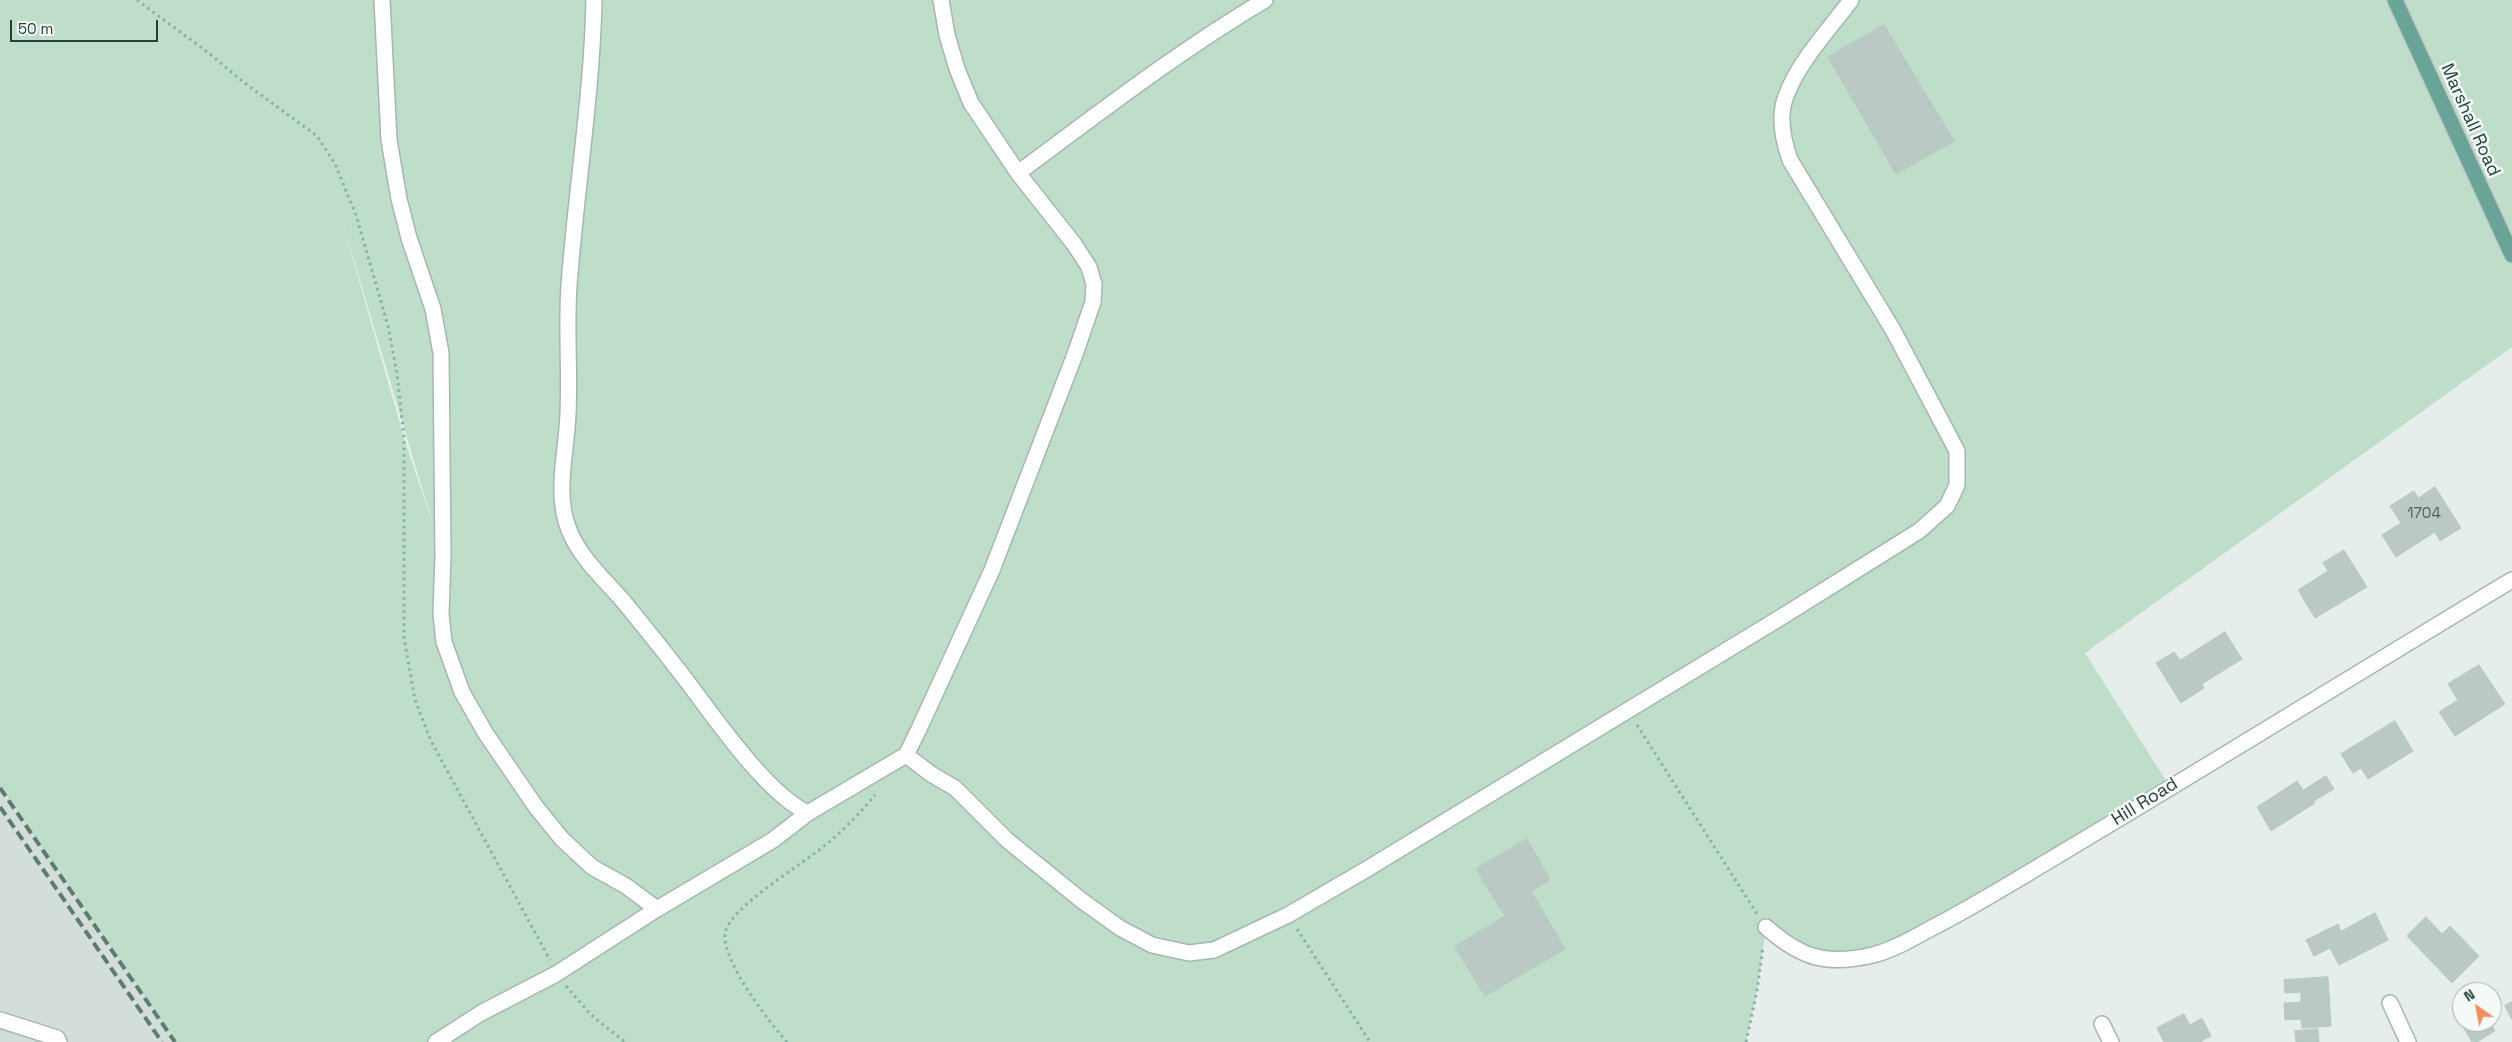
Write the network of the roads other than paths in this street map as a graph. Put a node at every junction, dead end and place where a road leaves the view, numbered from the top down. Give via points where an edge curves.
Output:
1 (382, 0) edge
2 (594, 0) edge
3 (941, 0) edge
4 (1266, 0) edge
5 (1851, 0) edge
6 (2395, 0) edge
7 (1018, 173) junction
8 (2512, 255) edge
9 (2512, 580) edge
10 (906, 754) junction
11 (808, 813) junction
12 (657, 909) junction
13 (1766, 928) road end
14 (2390, 1003) dead end
15 (0, 1020) edge
16 (2102, 1024) dead end
17 (59, 1042) edge
18 (436, 1042) edge
19 (2111, 1042) edge
20 (2408, 1042) edge

1 - 12 street via 390,140 397,189 409,238 433,309 441,353 440,614 444,642 462,692 536,808 592,867
2 - 11 street via 588,104 569,293 568,422 562,467 564,514 581,553 721,727 780,795
3 - 7 street via 947,35 971,103
4 - 7 street via 1142,81
5 - 10 street via 1803,64 1786,96 1783,139 1790,160 1894,330 1957,451 1957,485 1947,506 1919,530 1288,916 1214,950 1189,953 1152,945 1120,928 1007,840 955,788
6 - 8 main road, Marshall Road
7 - 10 street via 1089,267 1094,284 1093,302 992,570
9 - 13 street, Hill Road via 2086,839 1898,946 1857,958 1826,959 1806,955 1787,946
10 - 11 street
11 - 12 street via 773,840
12 - 18 street via 556,974 480,1013
14 - 20 street
15 - 17 street via 57,1038
16 - 19 street

